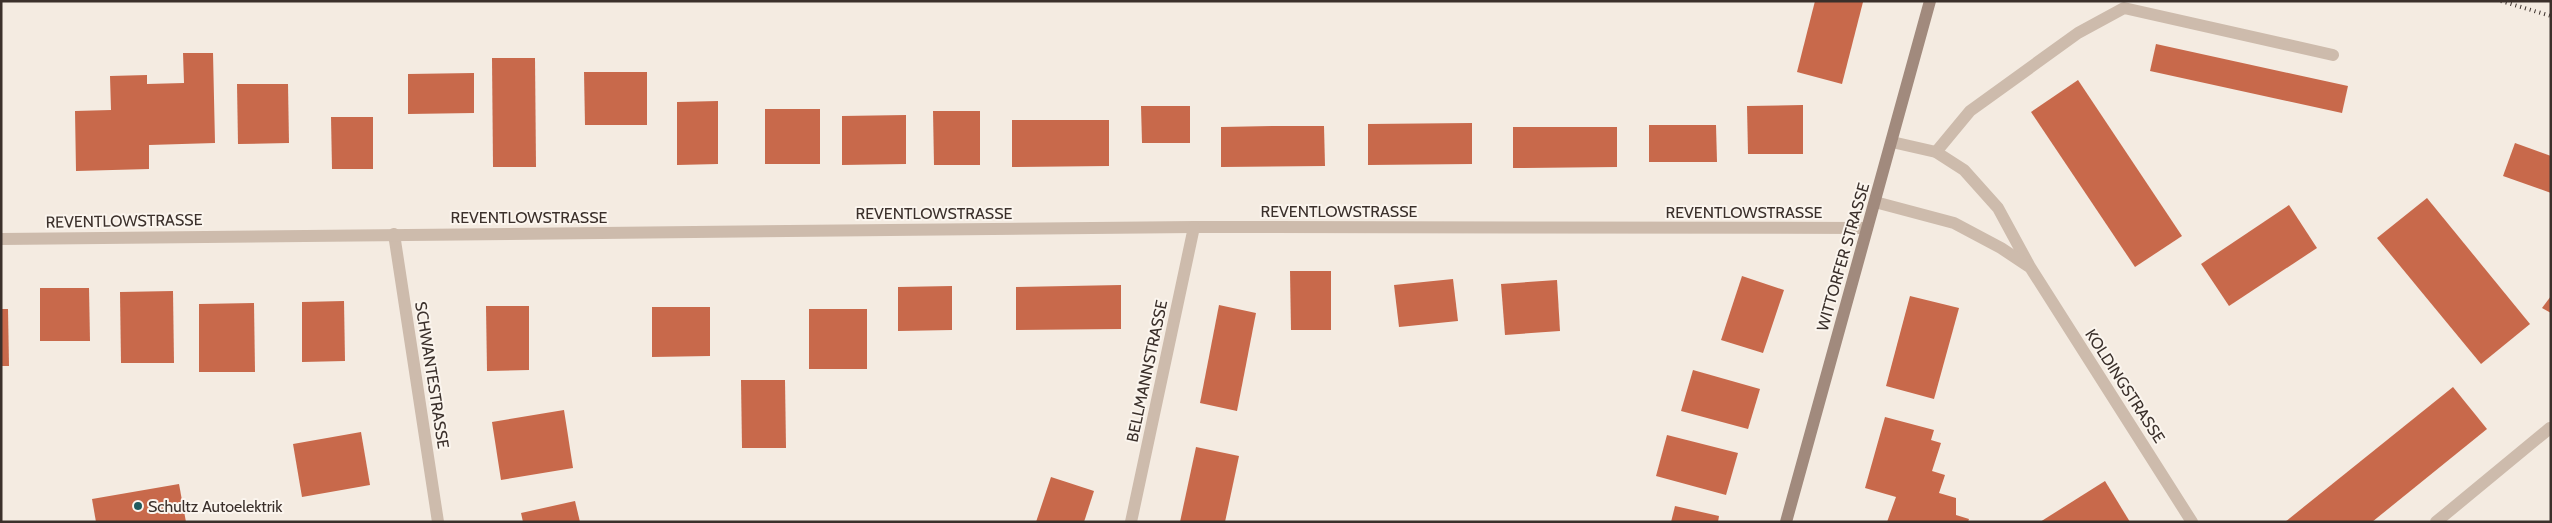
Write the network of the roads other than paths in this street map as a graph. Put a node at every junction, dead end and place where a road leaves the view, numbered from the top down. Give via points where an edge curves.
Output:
1 (1930, 1) edge
2 (2333, 54) dead end
3 (1892, 142) junction
4 (1936, 152) junction
5 (1875, 202) junction
6 (1194, 227) junction
7 (1867, 228) junction
8 (394, 234) junction
9 (1, 239) edge
10 (2030, 267) junction
11 (2550, 428) edge
12 (438, 522) edge
13 (1131, 522) edge
14 (1786, 522) edge
15 (2192, 522) edge
16 (2436, 522) edge

1 - 3 street, WITTORFER STRASSE
2 - 4 street via 2124,8 2078,33 1970,111
3 - 4 street, KOLDINGSTRASSE
3 - 5 street, WITTORFER STRASSE
4 - 10 street, KOLDINGSTRASSE via 1964,170 1998,208
5 - 7 street, WITTORFER STRASSE
5 - 10 street, KOLDINGSTRASSE via 1954,223
6 - 7 street, REVENTLOWSTRASSE
6 - 8 street, REVENTLOWSTRASSE
6 - 13 street, BELLMANNSTRASSE
7 - 14 street, WITTORFER STRASSE
8 - 9 street, REVENTLOWSTRASSE
8 - 12 street, SCHWANTESTRASSE
10 - 15 street, KOLDINGSTRASSE
11 - 16 street

